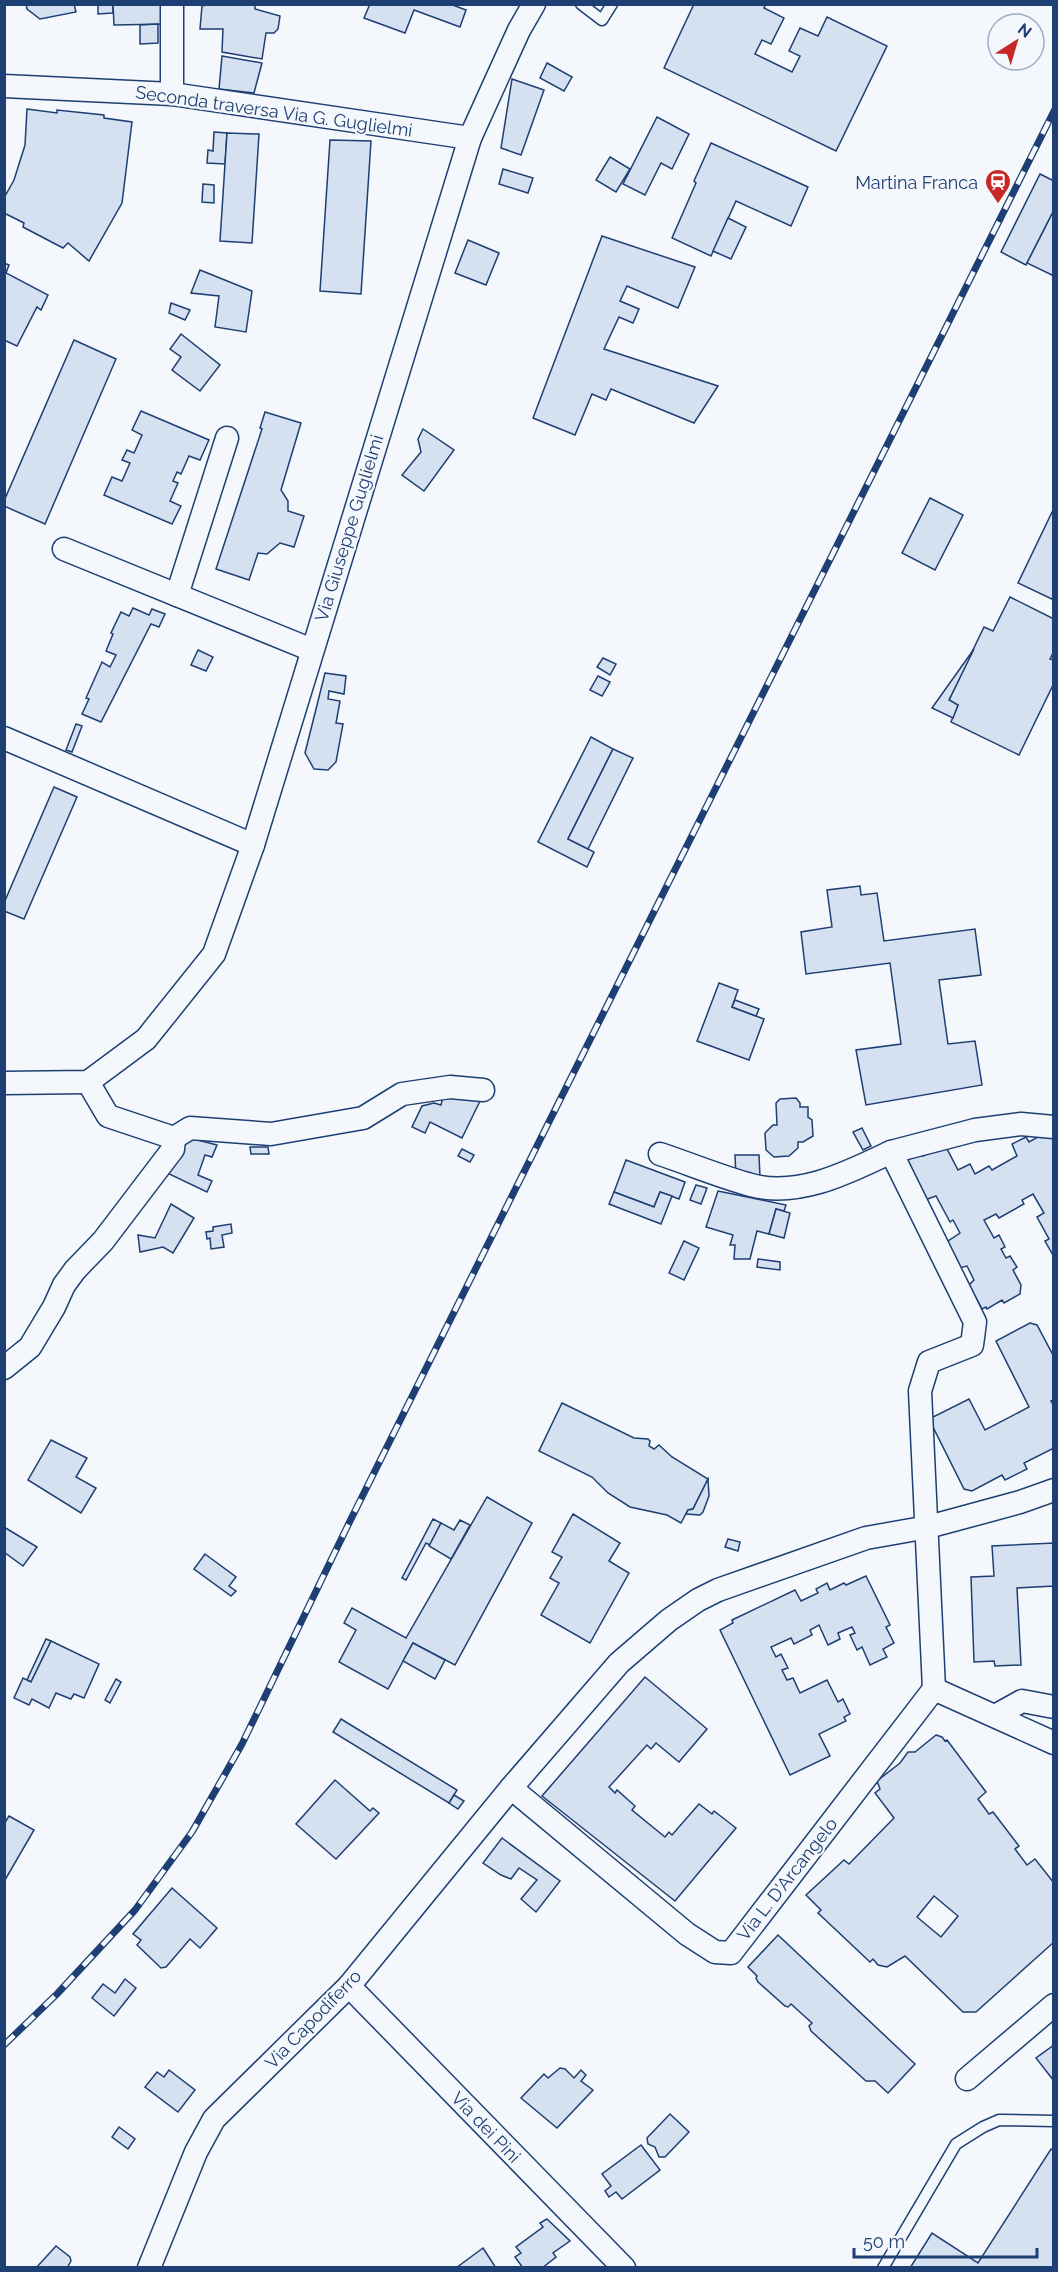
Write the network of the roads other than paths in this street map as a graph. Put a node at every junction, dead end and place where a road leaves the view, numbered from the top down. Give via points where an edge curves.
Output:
1 (172, 4) edge
2 (534, 4) edge
3 (580, 4) edge
4 (612, 4) edge
5 (4, 86) edge
6 (172, 94) junction
7 (470, 138) junction
8 (227, 438) dead end
9 (64, 549) dead end
10 (177, 595) junction
11 (312, 650) junction
12 (4, 738) edge
13 (253, 845) junction
14 (88, 1082) junction
15 (4, 1083) edge
16 (483, 1090) dead end
17 (1053, 1126) edge
18 (174, 1138) junction
19 (891, 1152) junction
20 (660, 1154) dead end
21 (4, 1368) edge
22 (1053, 1490) edge
23 (928, 1527) junction
24 (934, 1689) junction
25 (1053, 1707) edge
26 (995, 1716) junction
27 (1053, 1743) edge
28 (511, 1788) junction
29 (349, 1986) junction
30 (1053, 2005) edge
31 (967, 2079) dead end
32 (1053, 2121) edge
33 (149, 2268) edge
34 (624, 2268) edge
35 (883, 2268) edge

1 - 6 street
2 - 7 street, Via Giuseppe Guglielmi
3 - 4 lane via 602,20
5 - 6 street, Seconda traversa Via G. Guglielmi
6 - 7 street, Seconda traversa Via G. Guglielmi
7 - 11 street, Via Giuseppe Guglielmi
8 - 10 street
9 - 10 street
10 - 11 street
11 - 13 street, Via Giuseppe Guglielmi
12 - 13 street
13 - 14 street, Via Giuseppe Guglielmi via 214,954 146,1039
14 - 15 street
14 - 18 street via 108,1116
16 - 18 street via 450,1087 402,1094 363,1118 271,1134 190,1128
17 - 19 street via 1021,1124 975,1130
18 - 21 street via 173,1149 152,1179 64,1285 30,1347
19 - 20 street via 821,1182 791,1188 753,1186
19 - 23 street via 975,1322 972,1345 929,1362 920,1391
22 - 23 street, Via Capodiferro
23 - 24 street
23 - 28 street, Via Capodiferro via 866,1538 698,1600 620,1663
24 - 26 street
24 - 28 street, Via L. D'Arcangelo via 731,1953 715,1952 687,1934
25 - 26 street via 1022,1701
26 - 27 street
28 - 29 street, Via Capodiferro
29 - 33 street, Via Capodiferro via 214,2119 196,2152
29 - 34 street, Via dei Pini
30 - 31 street
32 - 35 lane via 999,2120 956,2144

